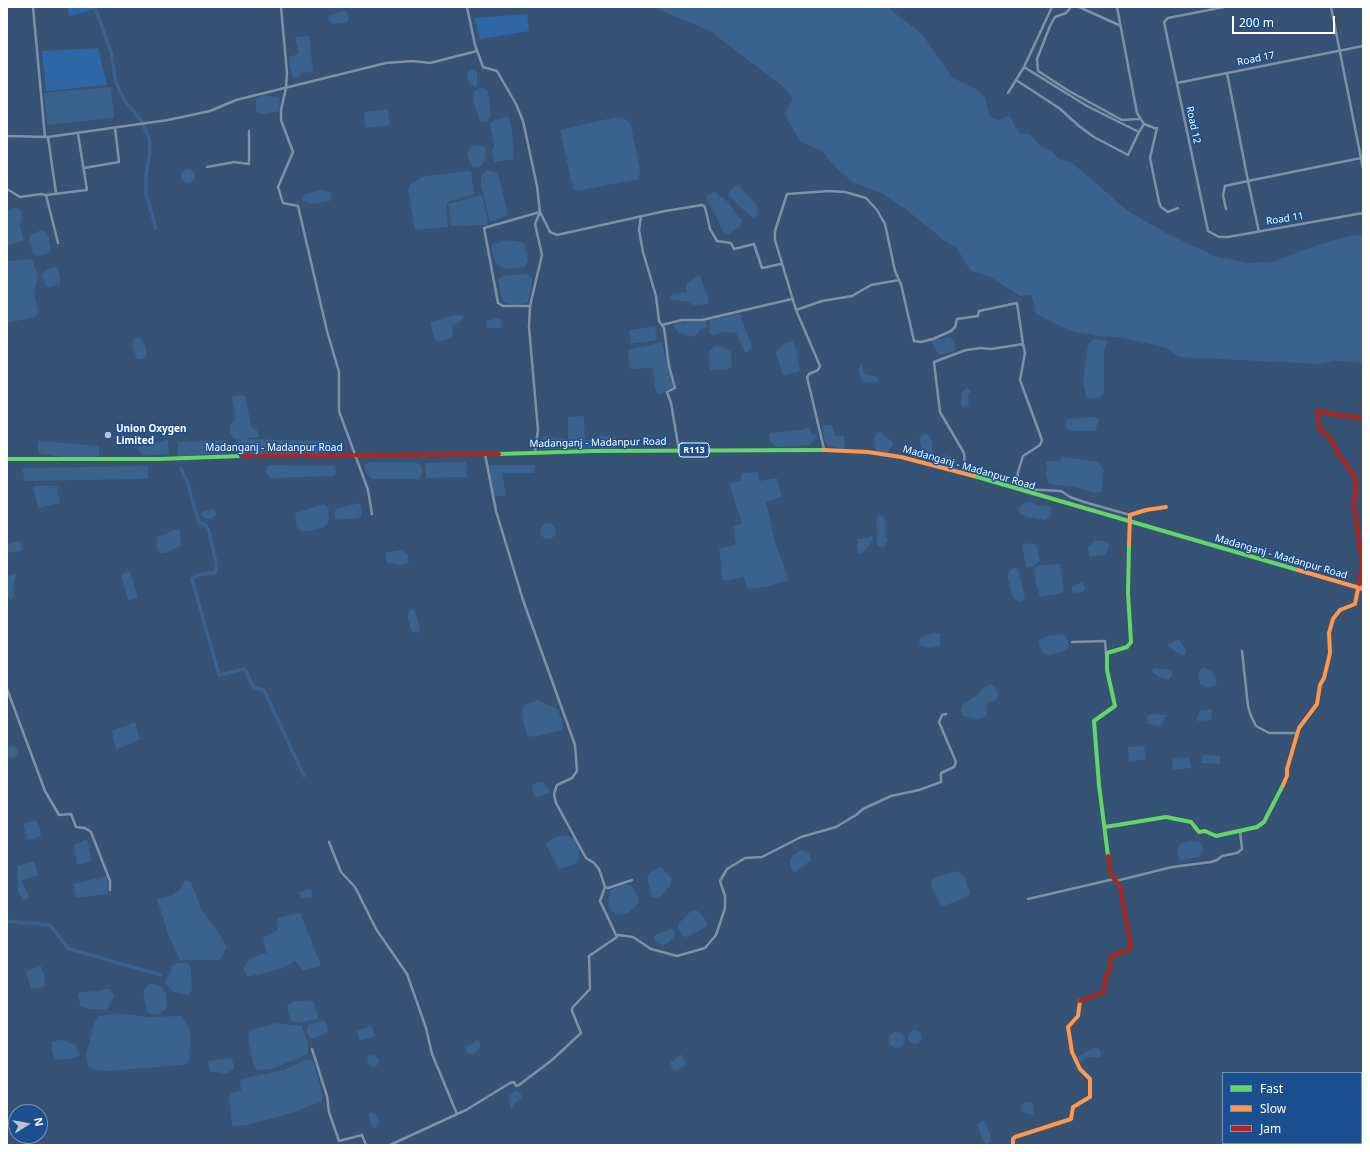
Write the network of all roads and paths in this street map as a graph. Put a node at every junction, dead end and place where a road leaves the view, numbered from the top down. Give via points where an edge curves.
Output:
1 (33, 7) edge
2 (281, 7) edge
3 (467, 7) edge
4 (1052, 7) edge
5 (1070, 7) edge
6 (1079, 7) edge
7 (1117, 7) edge
8 (1224, 7) edge
9 (1331, 7) edge
10 (1122, 26) junction
11 (1363, 46) edge
12 (477, 51) junction
13 (1339, 51) junction
14 (1024, 67) junction
15 (1227, 73) junction
16 (1016, 80) junction
17 (1177, 84) junction
18 (286, 88) junction
19 (1008, 93) dead end
20 (1139, 119) junction
21 (1144, 124) junction
22 (115, 128) junction
23 (249, 131) dead end
24 (1139, 132) junction
25 (78, 134) junction
26 (7, 136) edge
27 (46, 137) junction
28 (1361, 158) junction
29 (207, 167) dead end
30 (84, 168) junction
31 (1363, 168) edge
32 (1248, 181) junction
33 (7, 189) edge
34 (56, 193) junction
35 (46, 195) junction
36 (1178, 208) dead end
37 (1226, 209) dead end
38 (540, 212) junction
39 (1363, 212) edge
40 (641, 217) junction
41 (1259, 232) junction
42 (1210, 233) joint
43 (58, 243) dead end
44 (781, 264) junction
45 (899, 280) junction
46 (792, 299) junction
47 (530, 306) junction
48 (796, 310) junction
49 (661, 325) junction
50 (1023, 344) junction
51 (1363, 417) edge
52 (824, 449) junction
53 (679, 450) junction
54 (535, 452) junction
55 (485, 454) junction
56 (357, 455) junction
57 (7, 459) edge
58 (961, 474) junction
59 (1166, 507) dead end
60 (372, 514) dead end
61 (1130, 515) junction
62 (1129, 522) junction
63 (1358, 587) junction
64 (1363, 589) edge
65 (1072, 642) dead end
66 (1242, 652) dead end
67 (1106, 655) junction
68 (7, 690) edge
69 (946, 714) dead end
70 (1298, 733) junction
71 (1104, 827) junction
72 (1240, 831) junction
73 (329, 842) dead end
74 (632, 880) dead end
75 (1115, 880) junction
76 (605, 887) junction
77 (110, 890) dead end
78 (1028, 899) dead end
79 (618, 935) junction
80 (312, 1049) dead end
81 (457, 1114) junction
82 (366, 1145) edge
83 (390, 1145) edge
84 (1013, 1145) edge

1 - 27 street
2 - 18 street
3 - 12 street
4 - 14 street
5 - 20 street via 1066,14 1055,17 1050,26 1037,59 1038,71 1069,92 1122,120
6 - 10 street
7 - 10 street
8 - 17 street, Road 12 via 1166,19 1164,22
9 - 13 street
10 - 20 street
11 - 13 street, Road 17
12 - 18 street via 430,63 386,63
12 - 38 street via 483,67 497,71 523,121
13 - 15 street, Road 17
13 - 28 street
14 - 16 street
14 - 24 street via 1087,106
15 - 17 street, Road 17
15 - 32 street
16 - 19 street
16 - 24 street via 1059,108 1094,137 1128,155
17 - 42 street, Road 12 via 1206,226
18 - 22 street via 236,100 210,110 148,124
18 - 56 street via 281,120 293,152 278,186 282,203 298,206 339,372 339,411
20 - 21 street
21 - 24 street
21 - 36 street via 1157,128 1150,158 1161,207 1168,212
22 - 25 street
22 - 30 street via 119,162
23 - 29 street via 249,164 234,162
25 - 27 street
25 - 30 street
26 - 27 street
27 - 34 street
28 - 31 street
28 - 32 street
30 - 34 street via 87,190
32 - 37 street via 1225,186 1223,195
32 - 41 street
33 - 35 street via 20,197
34 - 35 street
35 - 43 street
38 - 40 street via 550,232 557,235
38 - 47 street via 535,224 542,255
38 - 47 street via 484,228 498,303 502,306
39 - 41 street, Road 11
40 - 44 street via 705,207 710,229 717,241 731,243 734,249 754,244 762,268
40 - 49 street via 639,230 643,252 656,296
41 - 42 street, Road 11 via 1224,238
44 - 45 street via 774,234 787,194 845,192 866,198 882,216
44 - 46 street
45 - 48 street via 871,285 852,296 822,301
45 - 50 street via 914,341 927,341 950,332 955,327 957,319 975,317 980,315 979,311 1017,303
46 - 48 street
46 - 49 street via 702,320 682,320
47 - 54 street via 529,338 538,430
48 - 52 street via 820,366 808,377
49 - 53 street via 664,328 675,388 667,392
50 - 58 street via 966,350 934,362 940,412 964,453 965,465
50 - 61 street via 1025,353 1020,380 1042,440 1040,445 1023,456 1018,472 1019,486 1024,489 1056,489 1084,502
51 - 63 street via 1318,411 1319,429 1330,438 1354,474 1354,506 1362,562
52 - 53 street, Madanganj - Madanpur Road / R113
52 - 58 street, Madanganj - Madanpur Road / R113 via 901,456
53 - 54 street, Madanganj - Madanpur Road / R113
54 - 55 street, Madanganj - Madanpur Road / R113
55 - 56 street, Madanganj - Madanpur Road / R113
55 - 76 street via 496,511 521,594 575,745 577,771 572,778 557,785 554,797 586,858 599,869
56 - 57 street, Madanganj - Madanpur Road / R113
56 - 60 street via 368,490
58 - 62 street, Madanganj - Madanpur Road / R113
59 - 61 street
61 - 62 street
62 - 63 street, Madanganj - Madanpur Road / R113
62 - 67 street via 1128,593 1131,642 1127,647 1108,651
63 - 64 street, Madanganj - Madanpur Road / R113
63 - 70 street via 1355,604 1340,610 1333,619 1329,633 1330,653 1320,684 1317,704
65 - 67 street via 1105,641
66 - 70 street via 1248,706 1256,726 1269,734
67 - 71 street via 1114,706 1094,721
68 - 77 street via 45,791 59,815 71,814 76,827 91,832 110,881
69 - 79 street via 942,715 939,722 956,762 954,767 941,773 941,782 891,796 863,809 836,827 800,837 762,857 746,858 727,869 720,881 725,896 725,908 716,935 705,948 677,956 651,949 633,937
70 - 72 street via 1286,769 1287,776 1267,817 1257,827
71 - 72 street via 1166,817 1191,822 1199,832 1206,831 1214,836
71 - 75 street via 1111,875
72 - 75 street via 1242,849 1237,853 1222,856 1211,862 1172,867
73 - 81 street via 340,869 355,887 376,929 406,974 426,1028 432,1054
74 - 76 street
75 - 78 street
75 - 84 street via 1120,886 1126,910 1131,947 1111,956 1104,992 1079,1001 1078,1016 1068,1027 1072,1052 1080,1069 1090,1078 1090,1097 1073,1107 1071,1118 1015,1138
76 - 79 street via 600,901
79 - 81 street via 589,956 590,989 572,1008 581,1030 579,1036 519,1085 510,1083
80 - 82 street via 339,1141 362,1135
81 - 83 street

